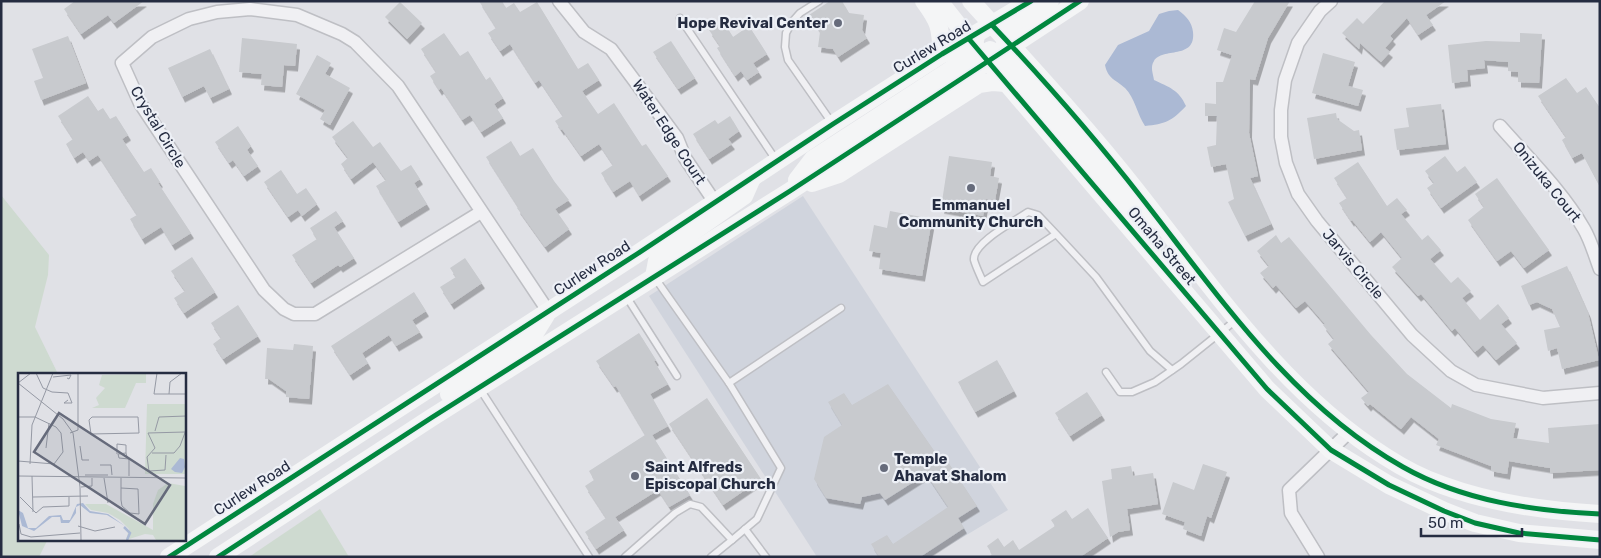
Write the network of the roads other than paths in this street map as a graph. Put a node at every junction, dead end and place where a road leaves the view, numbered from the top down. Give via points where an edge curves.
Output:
1 (560, 1) edge
2 (819, 1) edge
3 (924, 1) edge
4 (939, 1) edge
5 (951, 1) edge
6 (970, 1) edge
7 (1030, 1) edge
8 (1050, 1) edge
9 (1080, 1) edge
10 (1331, 1) edge
11 (680, 18) dead end
12 (992, 41) junction
13 (942, 54) junction
14 (1006, 83) junction
15 (832, 124) junction
16 (1500, 126) dead end
17 (776, 161) junction
18 (753, 176) junction
19 (790, 190) junction
20 (714, 201) junction
21 (482, 212) junction
22 (1056, 234) junction
23 (1600, 269) edge
24 (654, 277) junction
25 (625, 295) junction
26 (841, 308) dead end
27 (548, 311) junction
28 (1237, 319) junction
29 (1220, 333) junction
30 (1172, 370) junction
31 (1106, 372) dead end
32 (677, 376) dead end
33 (729, 383) junction
34 (479, 388) junction
35 (1600, 394) edge
36 (431, 418) junction
37 (1349, 432) junction
38 (1331, 450) junction
39 (1600, 514) edge
40 (745, 529) junction
41 (732, 540) junction
42 (1600, 540) edge
43 (174, 555) edge
44 (218, 557) edge
45 (589, 557) edge
46 (625, 557) edge
47 (711, 557) edge
48 (766, 557) edge
49 (1318, 557) edge

1 - 20 street, Water Edge Court via 584,32 612,49 677,138 685,158
2 - 15 lane via 792,22 786,33 785,47 788,60
3 - 13 main road via 938,20
4 - 12 main road, Omaha Street
5 - 12 main road
6 - 12 main road, Omaha Street
7 - 12 main road, Curlew Road
8 - 12 main road
9 - 12 main road, Curlew Road via 1029,34
10 - 35 street, Jarvis Circle via 1298,43 1286,80 1281,110 1282,137 1286,163 1298,194 1412,335 1451,371 1476,385 1542,398
11 - 17 lane
12 - 13 main road, Curlew Road
12 - 14 main road, Omaha Street
12 - 19 main road, Curlew Road
12 - 28 main road, Omaha Street via 1133,187
13 - 15 main road, Curlew Road
14 - 19 main road via 979,84 839,174
14 - 29 main road, Omaha Street
15 - 17 main road, Curlew Road
16 - 23 street, Onizuka Court via 1574,214 1585,231
17 - 18 main road, Curlew Road
18 - 20 main road, Curlew Road
18 - 24 main road via 744,196 664,252 657,261
19 - 24 main road, Curlew Road
20 - 27 main road, Curlew Road
21 - 21 street, Crystal Circle via 315,314 294,314 264,290 140,103 122,63 152,37 189,19 216,12 250,9 297,15 355,42 398,86
21 - 27 street, Crystal Circle
22 - 22 lane via 1048,239 983,282 974,259 980,244 1028,212 1038,215
22 - 30 lane via 1096,278 1150,351
24 - 25 main road, Curlew Road
24 - 33 lane
25 - 32 lane
25 - 34 main road, Curlew Road
26 - 33 lane
27 - 36 main road via 533,336 445,396
27 - 43 main road, Curlew Road
28 - 29 lane
28 - 37 main road, Omaha Street via 1298,388
29 - 30 lane
29 - 38 main road, Omaha Street via 1266,389
30 - 31 lane via 1132,392 1120,392
33 - 40 lane via 782,468 757,519
34 - 36 main road, Curlew Road
34 - 45 lane
36 - 44 main road, Curlew Road
37 - 38 street
37 - 39 main road, Omaha Street via 1404,468 1441,485 1523,507
38 - 42 main road, Omaha Street via 1389,485 1474,523 1519,533
38 - 49 street via 1289,490 1290,513
40 - 41 lane
40 - 48 lane
41 - 46 lane via 700,507 690,504 675,513
41 - 47 lane

